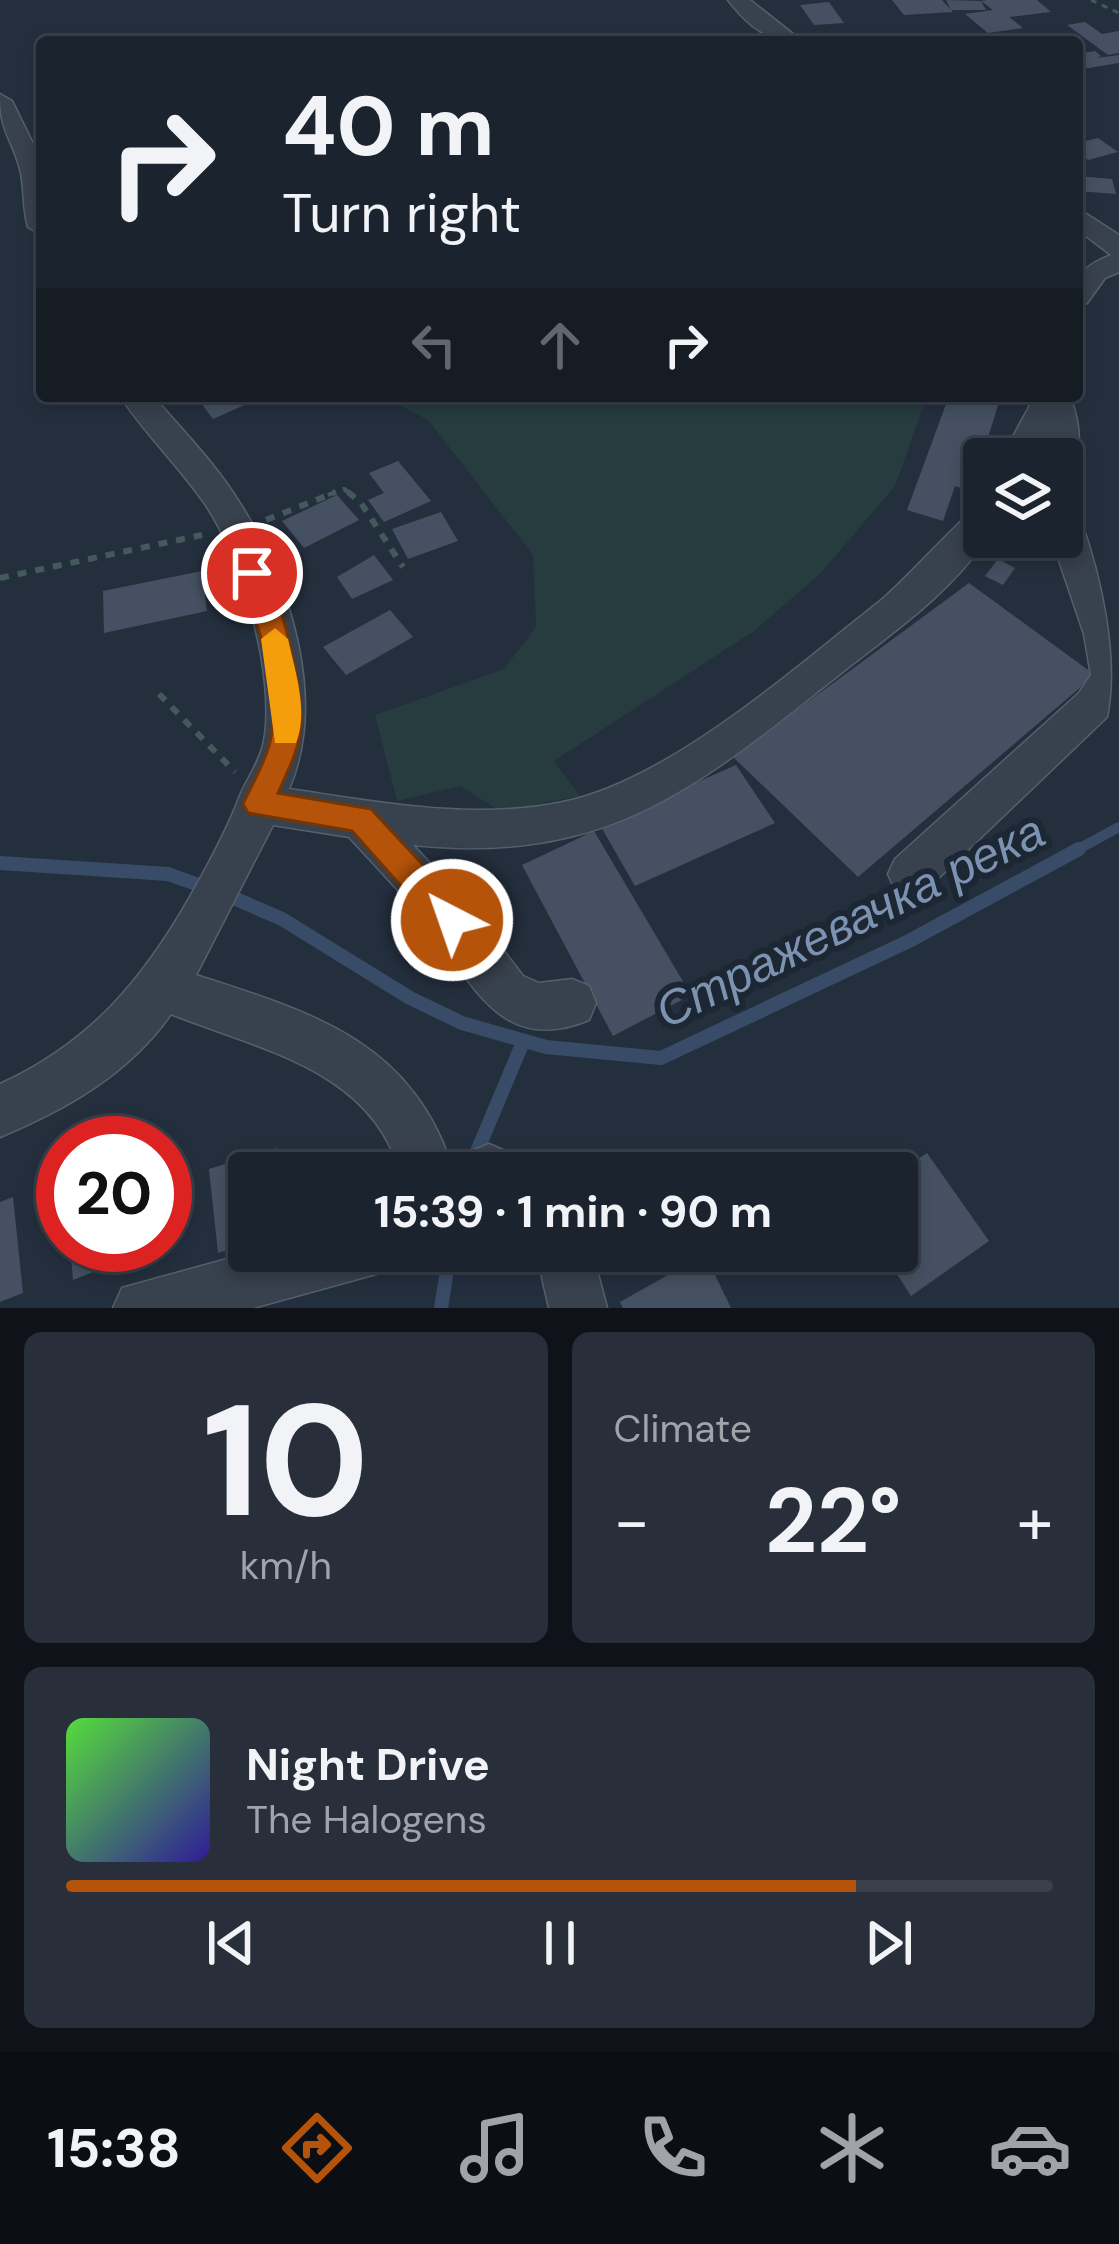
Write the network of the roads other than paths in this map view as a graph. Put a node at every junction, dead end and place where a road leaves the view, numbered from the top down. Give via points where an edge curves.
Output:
1 (738, 0) edge
2 (782, 36) edge
3 (0, 101) edge
4 (36, 210) edge
5 (1083, 221) edge
6 (1119, 249) edge
7 (1107, 267) edge
8 (1083, 291) edge
9 (141, 402) edge
10 (1050, 402) edge
11 (1055, 402) edge
12 (1030, 438) edge
13 (1061, 438) edge
14 (963, 545) edge
15 (1076, 558) edge
16 (258, 804) junction
17 (360, 818) junction
18 (910, 874) dead end
19 (165, 987) junction
20 (572, 1003) dead end
21 (0, 1111) edge
22 (441, 1152) edge
23 (284, 1272) edge
24 (142, 1308) edge

1 - 2 street
3 - 4 street via 33,170
5 - 6 street
7 - 8 street
9 - 16 street via 236,525 280,653 284,745
10 - 12 street
11 - 13 street
14 - 17 street via 927,585 727,737 628,800 506,828
15 - 18 street via 1111,676 1093,705
16 - 17 street
16 - 19 street
17 - 20 street via 506,993 539,1007
19 - 21 street via 114,1046
19 - 22 street via 315,1042
23 - 24 street

